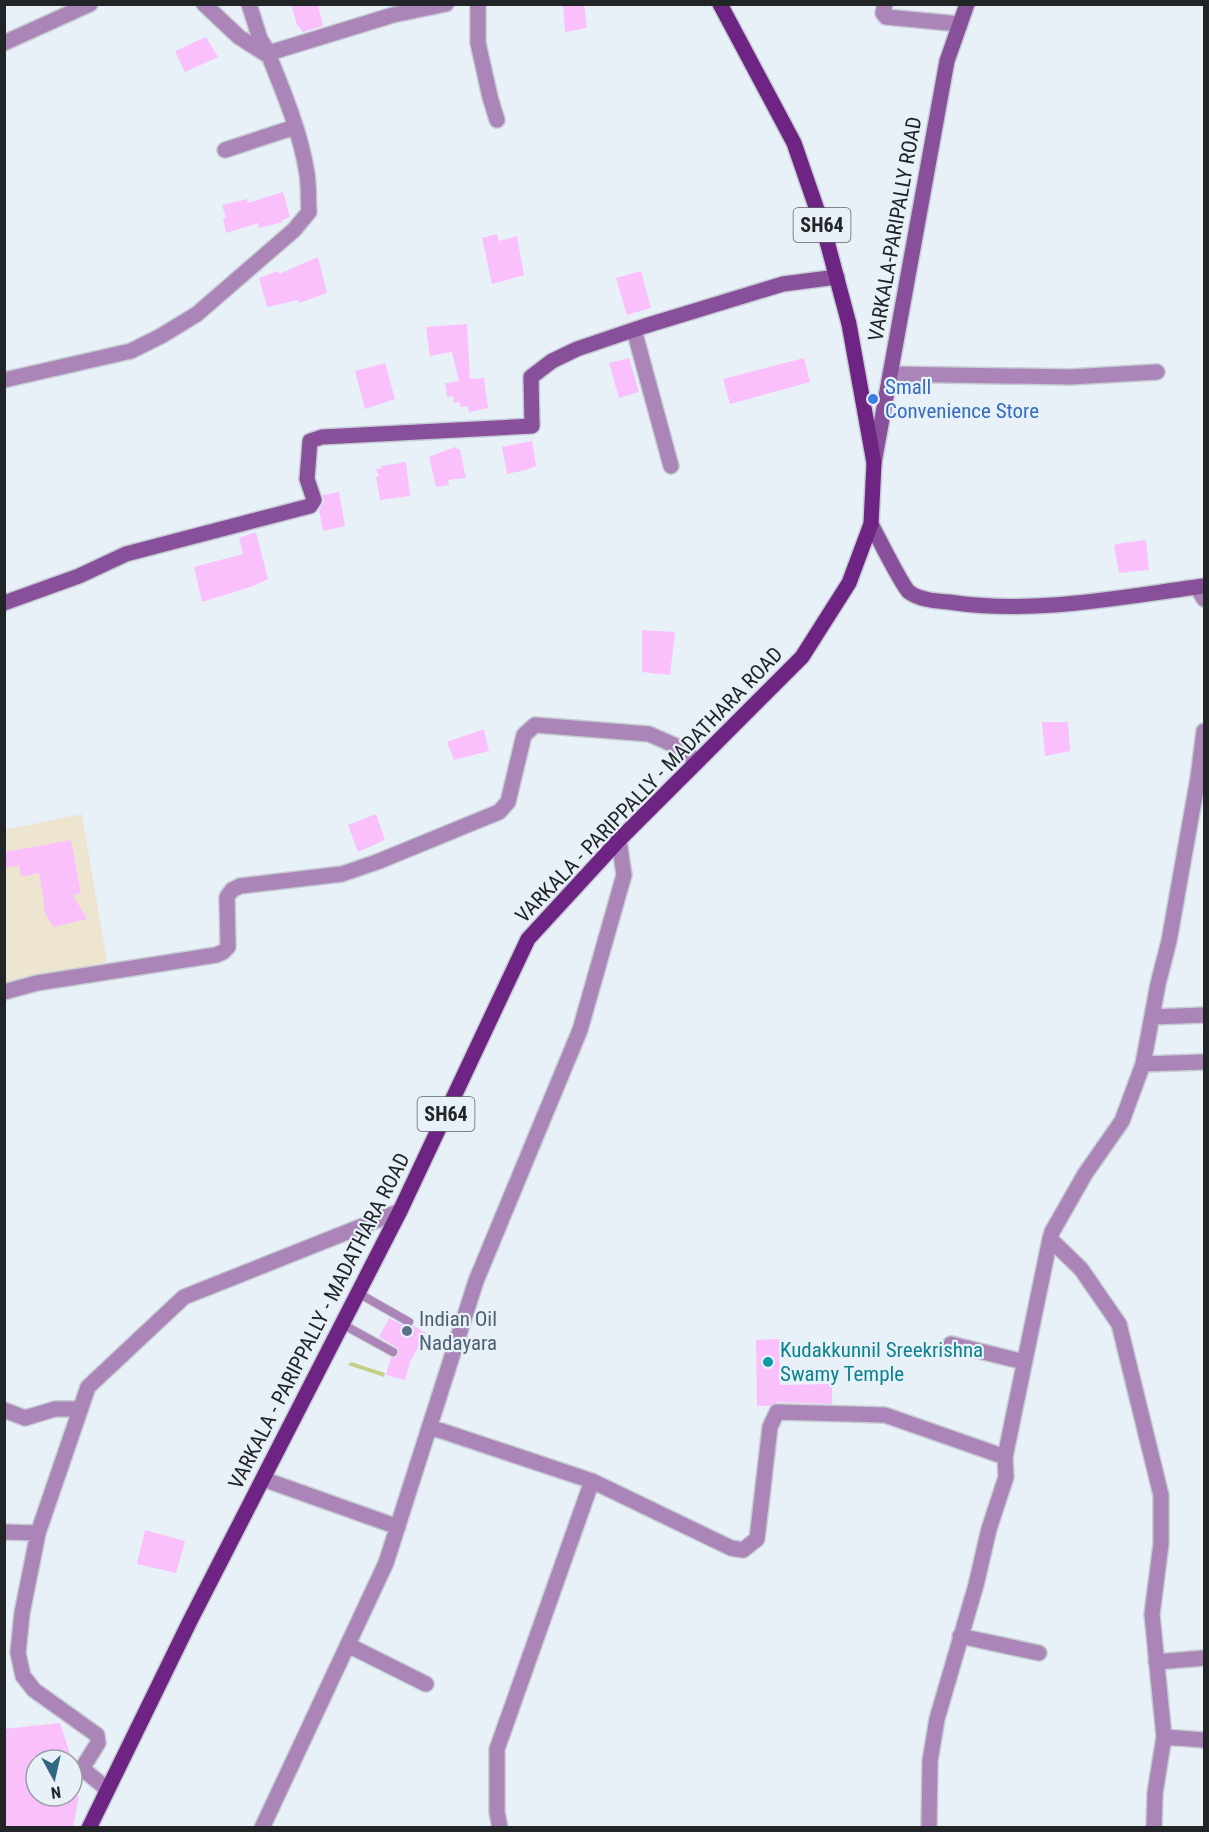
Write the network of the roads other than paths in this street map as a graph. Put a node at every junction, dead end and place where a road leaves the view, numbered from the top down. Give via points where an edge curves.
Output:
1 (90, 4) edge
2 (204, 4) edge
3 (249, 4) edge
4 (446, 4) edge
5 (478, 4) edge
6 (720, 4) edge
7 (885, 4) edge
8 (967, 4) edge
9 (393, 10) edge
10 (960, 24) junction
11 (4, 43) edge
12 (269, 55) junction
13 (497, 120) dead end
14 (295, 127) junction
15 (225, 150) dead end
16 (837, 277) junction
17 (634, 330) junction
18 (1157, 372) dead end
19 (890, 374) junction
20 (4, 380) edge
21 (874, 462) junction
22 (671, 466) dead end
23 (871, 524) junction
24 (1202, 591) edge
25 (4, 603) edge
26 (1204, 731) edge
27 (697, 762) junction
28 (619, 840) junction
29 (4, 992) edge
30 (1204, 1015) edge
31 (1152, 1017) junction
32 (1204, 1062) edge
33 (1143, 1064) junction
34 (400, 1211) junction
35 (1050, 1239) junction
36 (358, 1293) junction
37 (409, 1322) dead end
38 (342, 1324) junction
39 (951, 1344) dead end
40 (393, 1352) dead end
41 (1024, 1362) junction
42 (80, 1409) junction
43 (4, 1410) edge
44 (430, 1427) junction
45 (1005, 1457) junction
46 (263, 1479) junction
47 (592, 1481) junction
48 (398, 1527) junction
49 (4, 1532) edge
50 (38, 1533) junction
51 (960, 1636) junction
52 (348, 1645) junction
53 (1039, 1653) dead end
54 (1204, 1658) edge
55 (1156, 1662) junction
56 (426, 1684) dead end
57 (1164, 1737) junction
58 (1204, 1740) edge
59 (107, 1789) junction
60 (89, 1827) edge
61 (262, 1827) edge
62 (501, 1827) edge
63 (929, 1827) edge
64 (1154, 1827) edge

1 - 11 street
2 - 12 street via 239,37
3 - 12 street
4 - 9 street
5 - 13 street via 478,43
6 - 16 main road, VARKALA - PARIPPALLY - MADATHARA ROAD / SH64 via 794,143
7 - 10 street via 886,17
8 - 10 main road, VARKALA-PARIPALLY ROAD
9 - 12 street
10 - 19 main road, VARKALA-PARIPALLY ROAD via 947,61
12 - 14 street
14 - 15 street
14 - 20 street via 307,174 309,212 294,230 206,307 131,351
16 - 17 main road via 783,284
16 - 21 main road, VARKALA - PARIPPALLY - MADATHARA ROAD / SH64
17 - 22 street
17 - 25 main road via 577,349 531,377 532,426 322,437 310,441 307,479 314,500 310,506 126,554
18 - 19 street via 1070,377
19 - 21 main road, VARKALA-PARIPALLY ROAD
21 - 23 main road, VARKALA - PARIPPALLY - MADATHARA ROAD / SH64
23 - 24 main road via 908,591 925,599 999,607
23 - 27 main road, VARKALA - PARIPPALLY - MADATHARA ROAD / SH64 via 849,583 802,657
26 - 31 street via 1171,931
27 - 28 main road, VARKALA - PARIPPALLY - MADATHARA ROAD / SH64
27 - 29 street via 683,749 649,734 535,725 524,735 508,802 499,812 342,874 232,890 227,897 228,947 223,952
28 - 34 main road, VARKALA - PARIPPALLY - MADATHARA ROAD / SH64 via 528,939
28 - 44 street via 624,875 580,1030 476,1281
30 - 31 street
31 - 33 street
32 - 33 street
33 - 35 street via 1122,1121 1085,1174
34 - 36 main road, VARKALA - PARIPPALLY - MADATHARA ROAD / SH64
34 - 42 street via 184,1297 88,1387
35 - 41 street
35 - 55 street via 1081,1269 1119,1324 1145,1426 1161,1495 1161,1544 1152,1614
36 - 37 lane
36 - 38 main road, VARKALA - PARIPPALLY - MADATHARA ROAD / SH64
38 - 40 lane
38 - 46 main road, VARKALA - PARIPPALLY - MADATHARA ROAD / SH64
39 - 41 street
41 - 45 street
42 - 43 street via 55,1410 25,1418
42 - 50 street
44 - 47 street
44 - 48 street
45 - 47 street via 885,1415 777,1412 770,1427 757,1539 743,1550 731,1548
45 - 51 street via 1006,1477
46 - 48 street
46 - 59 main road, VARKALA - PARIPPALLY - MADATHARA ROAD / SH64
47 - 62 street via 497,1749 497,1812
48 - 52 street
49 - 50 street
50 - 59 street via 22,1614 18,1653 23,1676 34,1690 97,1735 98,1743 83,1767
51 - 53 street
51 - 63 street via 930,1761
52 - 56 street
52 - 61 street
54 - 55 street
55 - 57 street
57 - 58 street
57 - 64 street
59 - 60 main road, VARKALA - PARIPPALLY - MADATHARA ROAD / SH64

